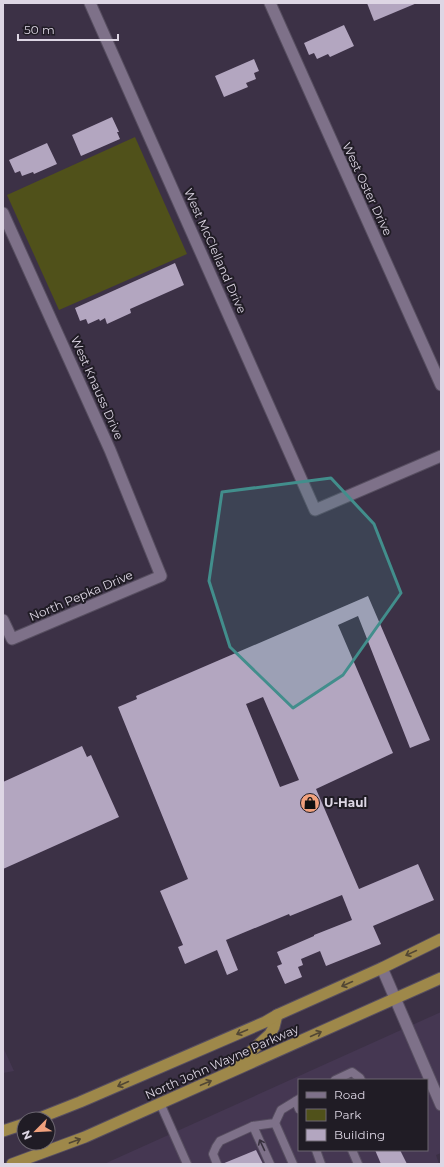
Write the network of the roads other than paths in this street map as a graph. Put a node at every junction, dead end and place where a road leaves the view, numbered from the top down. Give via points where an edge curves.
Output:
1 (90, 3) edge
2 (270, 3) edge
3 (3, 213) edge
4 (441, 385) edge
5 (441, 456) edge
6 (161, 576) joint
7 (3, 620) edge
8 (441, 939) edge
9 (382, 968) junction
10 (441, 978) edge
11 (396, 999) junction
12 (277, 1015) junction
13 (226, 1075) junction
14 (337, 1079) edge
15 (360, 1079) edge
16 (297, 1100) edge
17 (160, 1103) junction
18 (441, 1105) edge
19 (56, 1111) edge
20 (275, 1123) junction
21 (253, 1126) junction
22 (16, 1127) edge
23 (3, 1131) edge
24 (316, 1151) edge
25 (352, 1151) edge
26 (12, 1164) edge
27 (187, 1164) edge
28 (217, 1164) edge
29 (270, 1164) edge
30 (293, 1164) edge
31 (321, 1164) edge
32 (358, 1164) edge

1 - 5 street, West McClelland Drive via 315,510
2 - 4 street, West Oster Drive
3 - 6 street, West Knauss Drive via 110,450
6 - 7 street, North Pepka Drive via 12,639
8 -> 9 highway, North John Wayne Parkway
9 - 11 street
9 -> 12 highway, North John Wayne Parkway
10 - 11 highway, North John Wayne Parkway
13 -> 11 highway, North John Wayne Parkway
11 - 18 street
12 - 13 highway via 270,1034
12 -> 19 highway, North John Wayne Parkway
17 -> 13 highway, North John Wayne Parkway
14 - 15 lane via 352,1072
16 - 20 lane via 281,1110
26 -> 17 highway, North John Wayne Parkway via 85,1137
17 - 27 lane
20 - 21 lane
20 - 30 lane
21 - 28 lane via 220,1141 213,1154
29 -> 21 lane
22 - 23 highway
24 - 31 lane
25 - 32 lane

